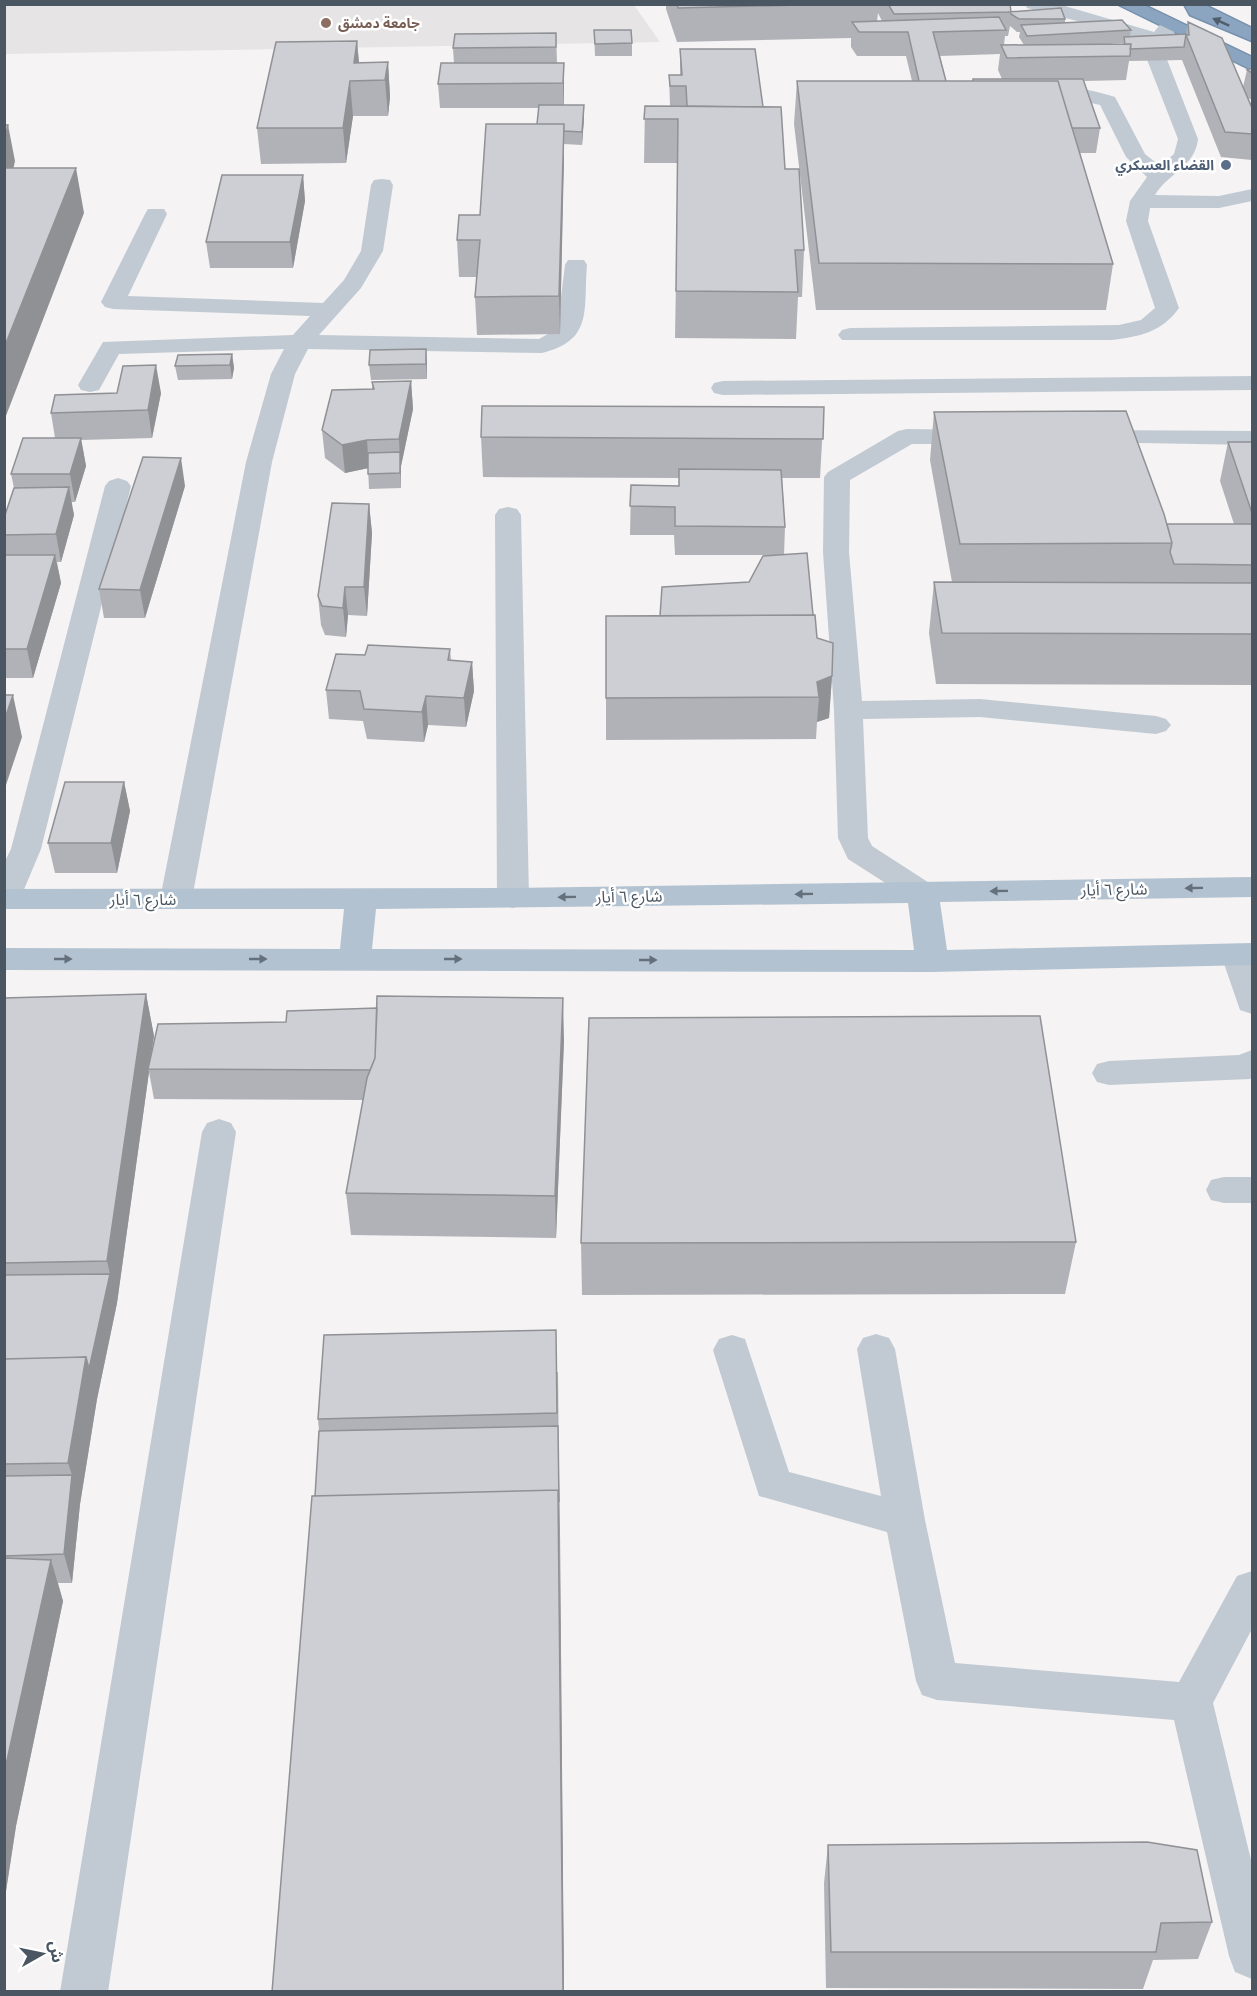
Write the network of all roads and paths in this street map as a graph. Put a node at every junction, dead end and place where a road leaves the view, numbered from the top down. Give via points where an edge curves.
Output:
1 (1034, 4) edge
2 (1126, 4) edge
3 (1193, 4) edge
4 (1164, 33) junction
5 (1252, 35) edge
6 (1252, 64) edge
7 (1021, 94) edge
8 (1159, 176) junction
9 (382, 185) dead end
10 (1252, 195) edge
11 (1141, 201) junction
12 (156, 214) dead end
13 (576, 265) dead end
14 (330, 310) junction
15 (850, 335) dead end
16 (300, 342) junction
17 (1252, 383) edge
18 (90, 385) dead end
19 (723, 388) dead end
20 (1002, 437) edge
21 (1062, 437) edge
22 (1252, 438) edge
23 (118, 486) dead end
24 (508, 515) dead end
25 (848, 710) junction
26 (1156, 725) dead end
27 (1252, 887) edge
28 (923, 893) junction
29 (361, 898) junction
30 (513, 898) junction
31 (4, 899) edge
32 (176, 899) junction
33 (1245, 954) edge
34 (355, 958) junction
35 (4, 959) edge
36 (932, 961) junction
37 (1252, 1002) edge
38 (1252, 1062) edge
39 (1109, 1073) dead end
40 (219, 1132) dead end
41 (876, 1349) dead end
42 (732, 1350) dead end
43 (905, 1520) junction
44 (1252, 1589) edge
45 (1191, 1702) junction
46 (1252, 1956) edge
47 (84, 1992) edge

1 - 4 lane
2 - 4 highway
5 -> 3 highway via 1197,11
4 - 6 highway
4 - 8 lane via 1156,57 1188,139 1188,149 1183,159
7 - 8 lane via 1088,95 1108,101 1136,157
8 - 11 lane
9 - 14 lane via 372,251 354,283
10 - 11 lane via 1219,202
11 - 15 lane via 1137,221 1167,308 1149,326 1111,333
12 - 14 lane via 113,302
13 - 16 lane via 569,331 554,343 529,347
14 - 16 lane
16 - 18 lane via 111,347
16 - 32 lane via 283,374 259,462
17 - 19 lane
20 - 25 lane via 907,436 837,477 836,552
21 - 22 lane
23 - 31 lane via 26,849
24 - 30 lane
25 - 26 lane via 980,708
25 - 28 lane via 853,838 859,852
27 -> 28 main road, شارع ٦ أيار
28 -> 30 main road, شارع ٦ أيار
28 - 36 main road
29 - 30 main road, شارع ٦ أيار
29 - 32 main road, شارع ٦ أيار
29 - 34 main road
31 - 32 main road, شارع ٦ أيار
33 - 36 main road
33 - 37 lane
35 -> 34 main road
34 -> 36 main road
38 - 39 lane via 1250,1066 1212,1070
40 - 47 lane
41 - 43 lane
42 - 43 lane via 774,1484
43 - 45 lane via 937,1680
44 - 45 lane
45 - 46 lane

